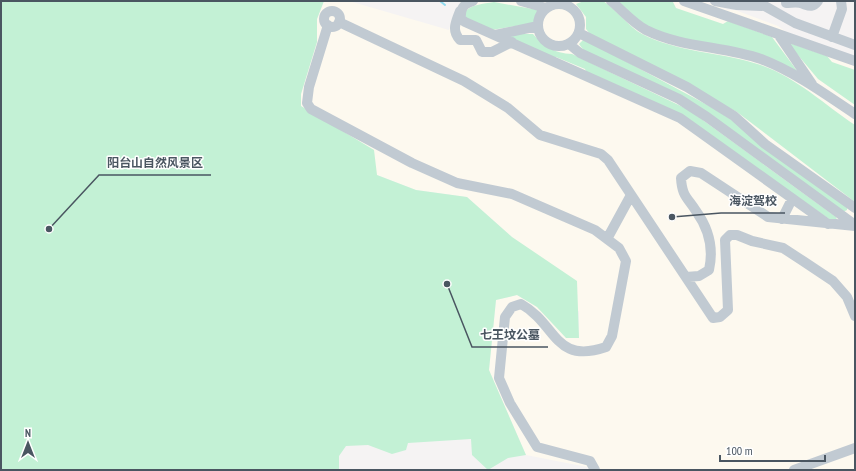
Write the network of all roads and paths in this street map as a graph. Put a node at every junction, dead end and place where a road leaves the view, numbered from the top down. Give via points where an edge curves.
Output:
1 (472, 1) edge
2 (521, 1) edge
3 (612, 1) edge
4 (684, 1) edge
5 (715, 1) edge
6 (818, 1) edge
7 (841, 1) edge
8 (570, 3) edge
9 (759, 3) edge
10 (786, 3) dead end
11 (546, 8) junction
12 (461, 10) junction
13 (339, 22) junction
14 (328, 26) junction
15 (538, 26) junction
16 (579, 33) junction
17 (778, 34) junction
18 (495, 35) junction
19 (832, 37) junction
20 (512, 42) junction
21 (569, 44) junction
22 (855, 45) edge
23 (855, 61) edge
24 (814, 87) junction
25 (855, 114) edge
26 (631, 195) junction
27 (792, 199) junction
28 (853, 207) edge
29 (842, 215) junction
30 (782, 219) junction
31 (828, 224) junction
32 (855, 225) edge
33 (607, 239) junction
34 (686, 277) junction
35 (855, 316) edge
36 (855, 448) edge
37 (596, 470) edge
38 (794, 470) edge

1 - 12 street
2 - 11 street
3 - 24 street via 639,26 663,38 760,59
4 - 17 street
5 - 9 street via 737,5
6 - 10 street via 810,7 800,3
7 - 19 street via 842,9
8 - 11 street
8 - 16 street via 579,19
9 - 19 street via 795,23
11 - 15 street
12 - 18 street via 461,19 465,22
12 - 20 street via 455,27 460,40 476,40 482,52 488,53
13 - 14 street
13 - 14 street via 336,12 329,11 324,17
13 - 26 street via 464,80 508,108 540,135 601,154 608,160
14 - 33 street via 309,87 307,103 311,109 412,163 457,183 512,194 595,230
15 - 18 street
15 - 21 street via 539,33 548,44
16 - 21 street
16 - 28 street via 687,87 734,116 765,144
17 - 23 street
17 - 24 street
18 - 20 street
19 - 22 street
20 - 27 street via 680,118
21 - 29 street via 580,53 702,113
24 - 25 street
26 - 33 street
26 - 34 street
27 - 30 street
27 - 31 street
28 - 29 street via 851,214
29 - 32 street
30 - 31 street
30 - 34 street via 768,217 701,172 690,171 680,178 681,191 697,212 710,236 712,259 709,270 699,276
31 - 32 street
33 - 37 street via 620,248 626,261 612,336 606,347 579,352 568,349 533,310 522,304 512,308 505,317 499,378 518,419 537,447 590,461
34 - 35 street via 713,318 720,317 728,310 725,240 730,235 737,235 752,242 783,248 833,281 847,297
36 - 38 street

